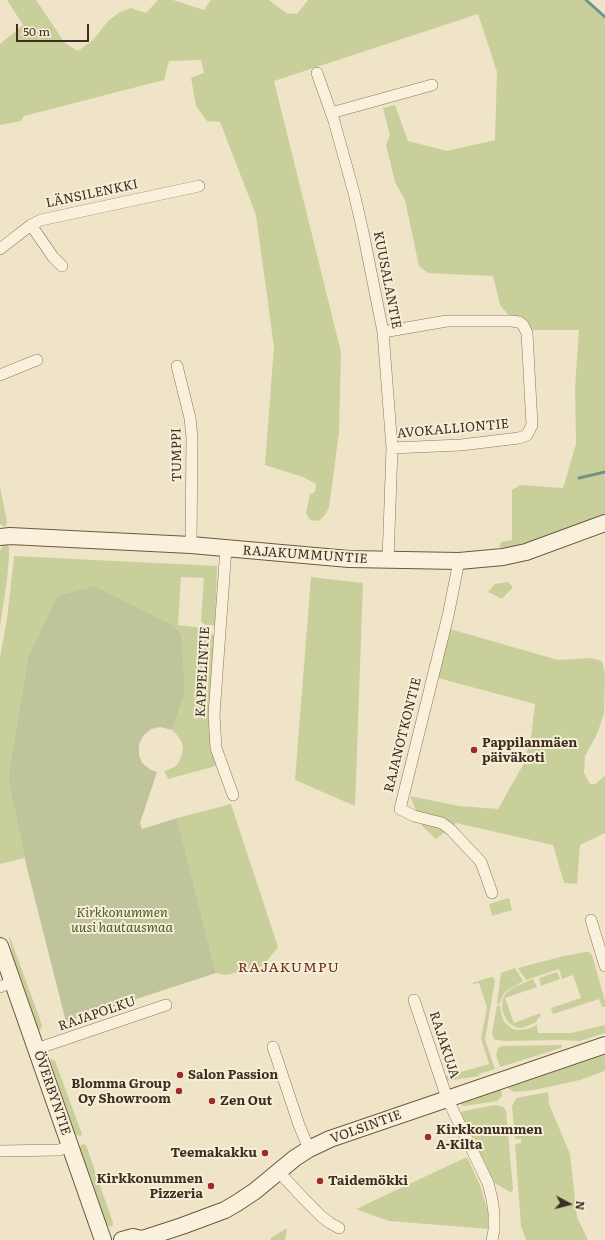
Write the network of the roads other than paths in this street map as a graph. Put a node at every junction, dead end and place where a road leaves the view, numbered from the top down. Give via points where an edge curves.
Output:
1 (317, 73) dead end
2 (432, 85) dead end
3 (331, 113) junction
4 (199, 186) dead end
5 (31, 225) junction
6 (0, 249) edge
7 (62, 266) dead end
8 (383, 332) junction
9 (37, 360) dead end
10 (177, 366) dead end
11 (0, 375) edge
12 (392, 448) junction
13 (605, 523) edge
14 (0, 537) edge
15 (191, 545) junction
16 (226, 548) junction
17 (388, 560) junction
18 (459, 561) junction
19 (233, 794) dead end
20 (492, 894) dead end
21 (591, 920) dead end
22 (0, 946) edge
23 (605, 966) edge
24 (6, 985) edge
25 (414, 1000) dead end
26 (166, 1005) dead end
27 (605, 1045) edge
28 (273, 1047) dead end
29 (36, 1049) junction
30 (447, 1098) junction
31 (71, 1146) junction
32 (309, 1149) junction
33 (0, 1151) edge
34 (278, 1171) junction
35 (339, 1228) dead end
36 (141, 1239) edge
37 (103, 1240) edge
38 (122, 1240) edge
39 (492, 1240) edge

1 - 3 street, KUUSALANTIE
2 - 3 street
3 - 8 street, KUUSALANTIE via 363,232
4 - 5 street, LÄNSILENKKI via 49,218
5 - 6 street, LÄNSILENKKI
5 - 7 street
8 - 12 street, KUUSALANTIE
8 - 12 street, AVOKALLIONTIE via 447,321 510,321 523,325 526,333 532,425 527,435 461,445
9 - 11 street
10 - 15 street, TUMPPI via 192,437
12 - 17 street, KUUSALANTIE
13 - 18 street, RAJAKUMMUNTIE via 526,552
14 - 15 street, RAJAKUMMUNTIE
15 - 16 street, RAJAKUMMUNTIE
16 - 17 street, RAJAKUMMUNTIE
16 - 19 street, KAPPELINTIE via 214,715 216,748
17 - 18 street, RAJAKUMMUNTIE
18 - 20 street, RAJANOTKONTIE via 448,616 400,809 414,816 442,823 452,830 481,862
21 - 23 street
22 - 24 street, ÖVERBYNTIE
24 - 29 street, ÖVERBYNTIE
25 - 30 street, RAJAKUJA
26 - 29 street, RAJAPOLKU
27 - 30 street, VOLSINTIE
28 - 32 street
29 - 31 street, ÖVERBYNTIE
30 - 32 street, VOLSINTIE via 330,1139
30 - 39 street, RAJAKUJA via 488,1183 494,1213
31 - 33 street via 59,1150
31 - 37 street, ÖVERBYNTIE
32 - 34 street, VOLSINTIE
34 - 35 street via 322,1217
34 - 36 street, VOLSINTIE via 225,1210
36 - 38 street, VOLSINTIE

